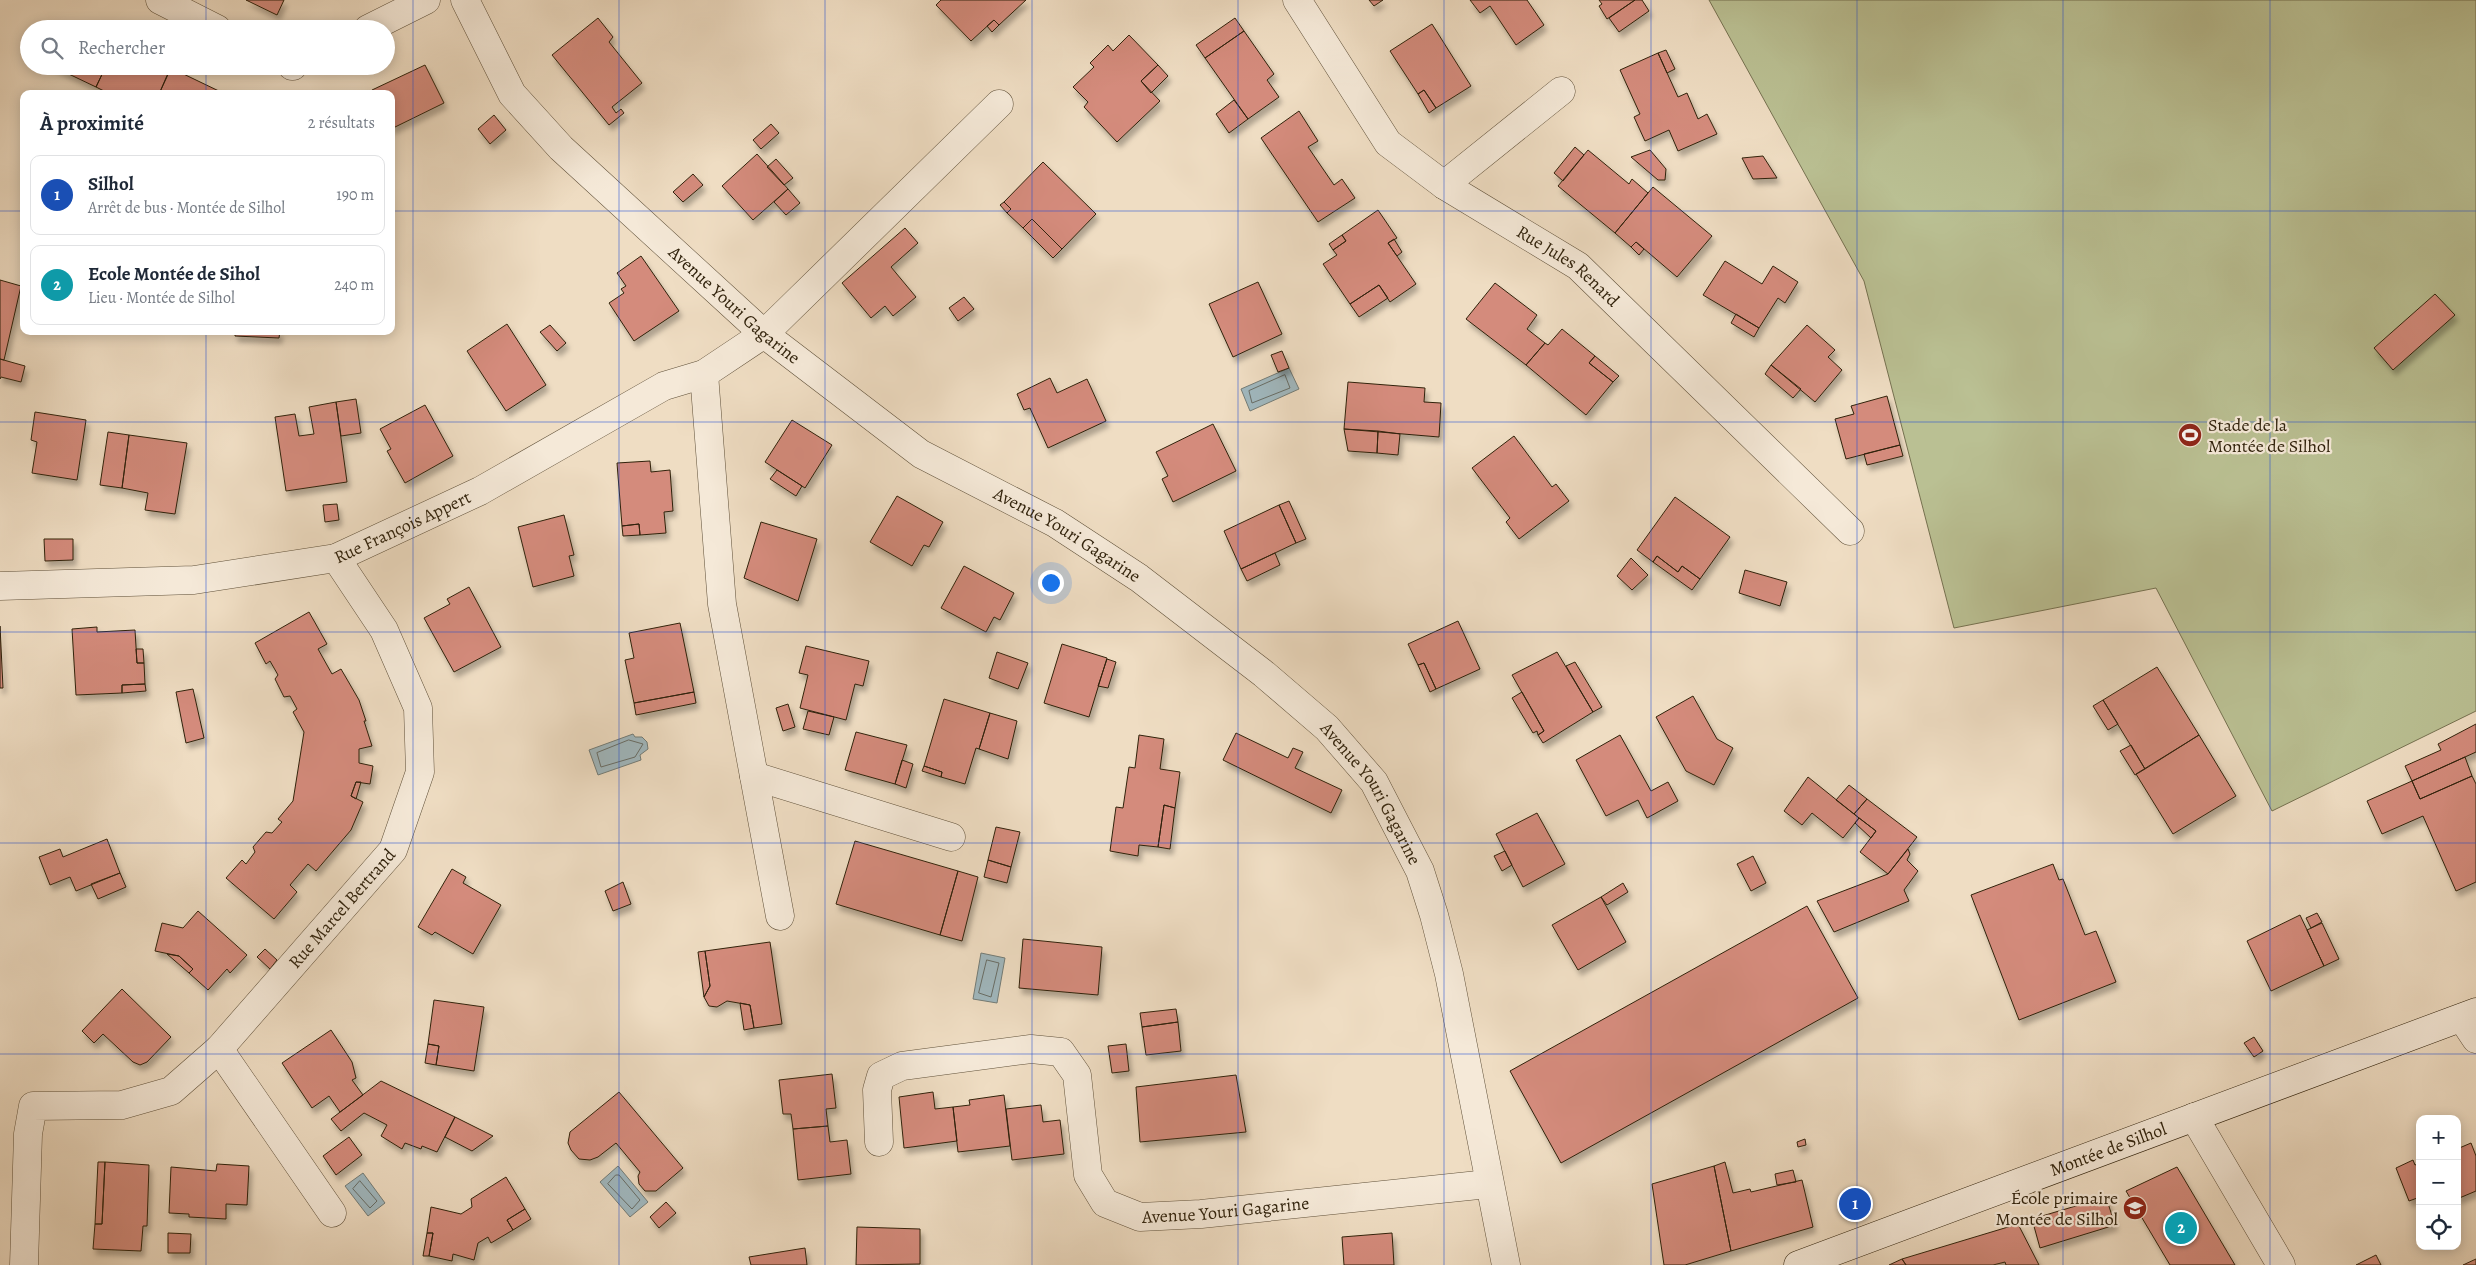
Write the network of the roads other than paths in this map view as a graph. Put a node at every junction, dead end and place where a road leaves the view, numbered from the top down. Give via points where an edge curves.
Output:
1 (160, 0) edge
2 (426, 0) edge
3 (465, 0) edge
4 (1297, 0) edge
5 (199, 20) edge
6 (386, 20) edge
7 (1561, 91) dead end
8 (999, 104) dead end
9 (1444, 186) junction
10 (764, 334) junction
11 (704, 374) junction
12 (1850, 531) dead end
13 (336, 558) junction
14 (0, 586) edge
15 (754, 776) junction
16 (952, 837) dead end
17 (780, 916) dead end
18 (2471, 1023) edge
19 (219, 1049) junction
20 (2194, 1117) junction
21 (879, 1142) dead end
22 (1488, 1184) junction
23 (332, 1213) dead end
24 (24, 1265) edge
25 (1506, 1265) edge
26 (1798, 1265) edge
27 (2281, 1265) edge

1 - 5 street
2 - 6 street
3 - 10 street, Avenue Youri Gagarine via 512,94 562,148
4 - 9 street, Rue Jules Renard via 1388,143
7 - 9 street
8 - 10 street, Rue François Appert
9 - 12 street, Rue Jules Renard via 1578,266
10 - 11 street, Rue François Appert
10 - 22 street, Avenue Youri Gagarine via 921,454 1055,523 1140,578 1264,674 1327,728 1374,782 1420,871 1434,914 1449,974
11 - 13 street, Rue François Appert via 664,386 480,491
11 - 15 street via 722,604
13 - 14 street, Rue François Appert via 194,580
13 - 19 street, Rue Marcel Bertrand via 384,630 418,708 420,772 393,850
15 - 16 street
15 - 17 street
18 - 20 street, Montée de Silhol
19 - 23 street
19 - 24 street, Rue Marcel Bertrand via 171,1091 122,1104 33,1106 28,1134
20 - 26 street, Montée de Silhol
20 - 27 street
21 - 22 street, Avenue Youri Gagarine via 877,1090 881,1076 902,1066 1031,1049 1061,1052 1077,1075 1088,1175 1104,1204 1140,1217 1201,1214
22 - 25 street, Avenue Youri Gagarine

